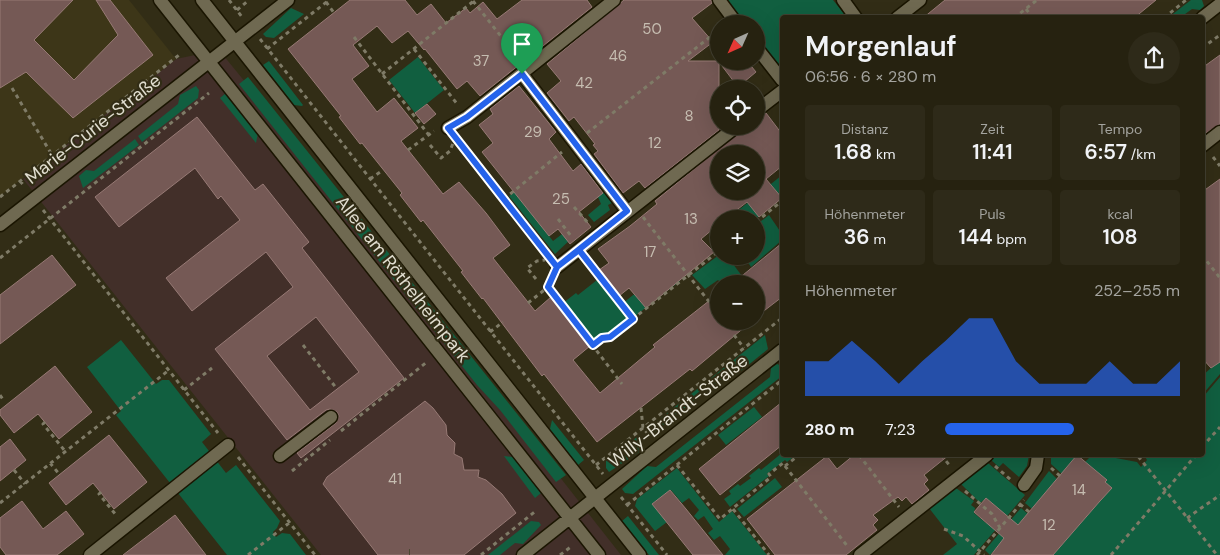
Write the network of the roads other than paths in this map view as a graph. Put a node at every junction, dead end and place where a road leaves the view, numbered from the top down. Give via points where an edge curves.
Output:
1 (160, 0) edge
2 (202, 0) edge
3 (288, 0) edge
4 (614, 0) edge
5 (719, 0) edge
6 (843, 0) edge
7 (920, 0) edge
8 (1220, 4) edge
9 (730, 15) edge
10 (854, 15) edge
11 (901, 15) edge
12 (1205, 16) edge
13 (235, 42) junction
14 (765, 59) edge
15 (209, 62) junction
16 (525, 72) junction
17 (780, 78) edge
18 (780, 93) edge
19 (765, 104) edge
20 (448, 128) road end
21 (1220, 132) edge
22 (725, 135) edge
23 (1205, 144) edge
24 (631, 208) junction
25 (0, 225) edge
26 (557, 267) road end
27 (780, 352) edge
28 (330, 417) dead end
29 (228, 445) road end
30 (280, 456) dead end
31 (984, 457) edge
32 (1038, 457) edge
33 (1022, 487) road end
34 (595, 498) junction
35 (570, 518) junction
36 (90, 555) edge
37 (523, 555) edge
38 (599, 555) edge
39 (640, 555) edge
40 (860, 555) edge

1 - 15 street, Allee am Röthelheimpark
2 - 13 street, Allee am Röthelheimpark
3 - 13 street
4 - 16 street
5 - 9 street
6 - 10 street
7 - 11 street
8 - 12 street
13 - 15 street
13 - 34 street, Allee am Röthelheimpark
14 - 17 street
15 - 25 street, Marie-Curie-Straße
15 - 35 street, Allee am Röthelheimpark
16 - 20 street
16 - 24 street via 575,142
18 - 19 street
21 - 23 street
22 - 24 street
24 - 26 street
27 - 34 street, Willy-Brandt-Straße
28 - 30 street
29 - 36 street
31 - 40 street
32 - 33 street via 1036,468
34 - 35 street
34 - 39 street, Allee am Röthelheimpark
35 - 37 street
35 - 38 street, Allee am Röthelheimpark

